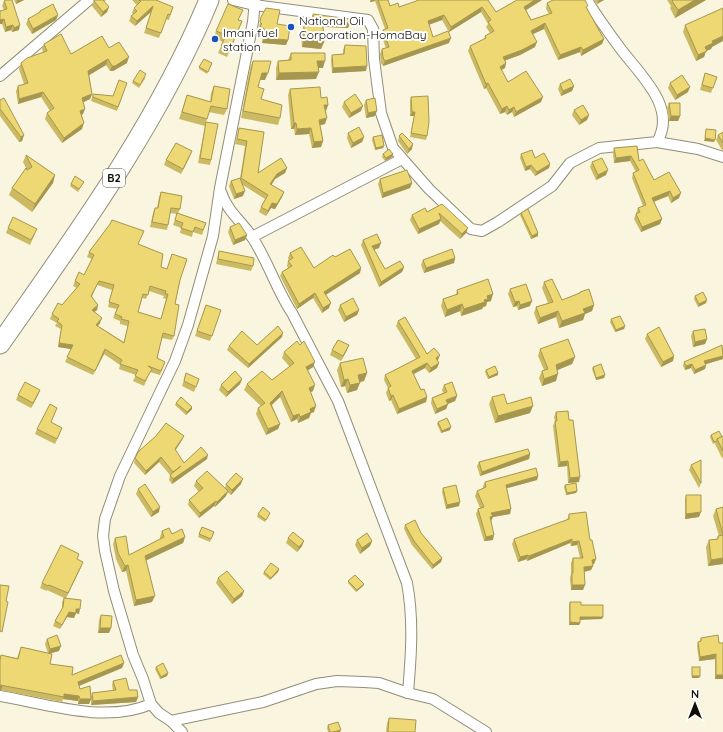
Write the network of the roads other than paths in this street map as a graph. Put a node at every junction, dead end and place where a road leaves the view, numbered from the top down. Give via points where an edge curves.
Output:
1 (89, 0) edge
2 (209, 0) edge
3 (233, 0) edge
4 (587, 0) edge
5 (254, 2) edge
6 (0, 76) edge
7 (657, 142) junction
8 (723, 157) edge
9 (402, 159) junction
10 (220, 188) junction
11 (252, 237) junction
12 (0, 344) edge
13 (408, 693) junction
14 (0, 696) edge
15 (151, 704) junction
16 (170, 721) junction
17 (182, 732) edge
18 (486, 732) edge

1 - 6 street
2 - 12 highway, B2 via 158,106 97,205
3 - 5 street
4 - 7 street via 656,96 662,112 663,126
5 - 9 street via 368,20 373,29 381,113 393,148
5 - 10 street via 253,22
7 - 8 street via 698,149
7 - 9 street via 599,148 570,163 552,186 482,231 471,229
9 - 11 street
10 - 11 street via 225,204
10 - 15 street via 213,236 188,325 175,361 120,476 105,519 103,536 114,591
11 - 13 street via 338,401 407,583 412,645
13 - 16 street via 379,683 337,681 316,684 263,702
13 - 18 street via 433,699
14 - 15 street via 90,712 130,712
15 - 16 street
16 - 17 street

